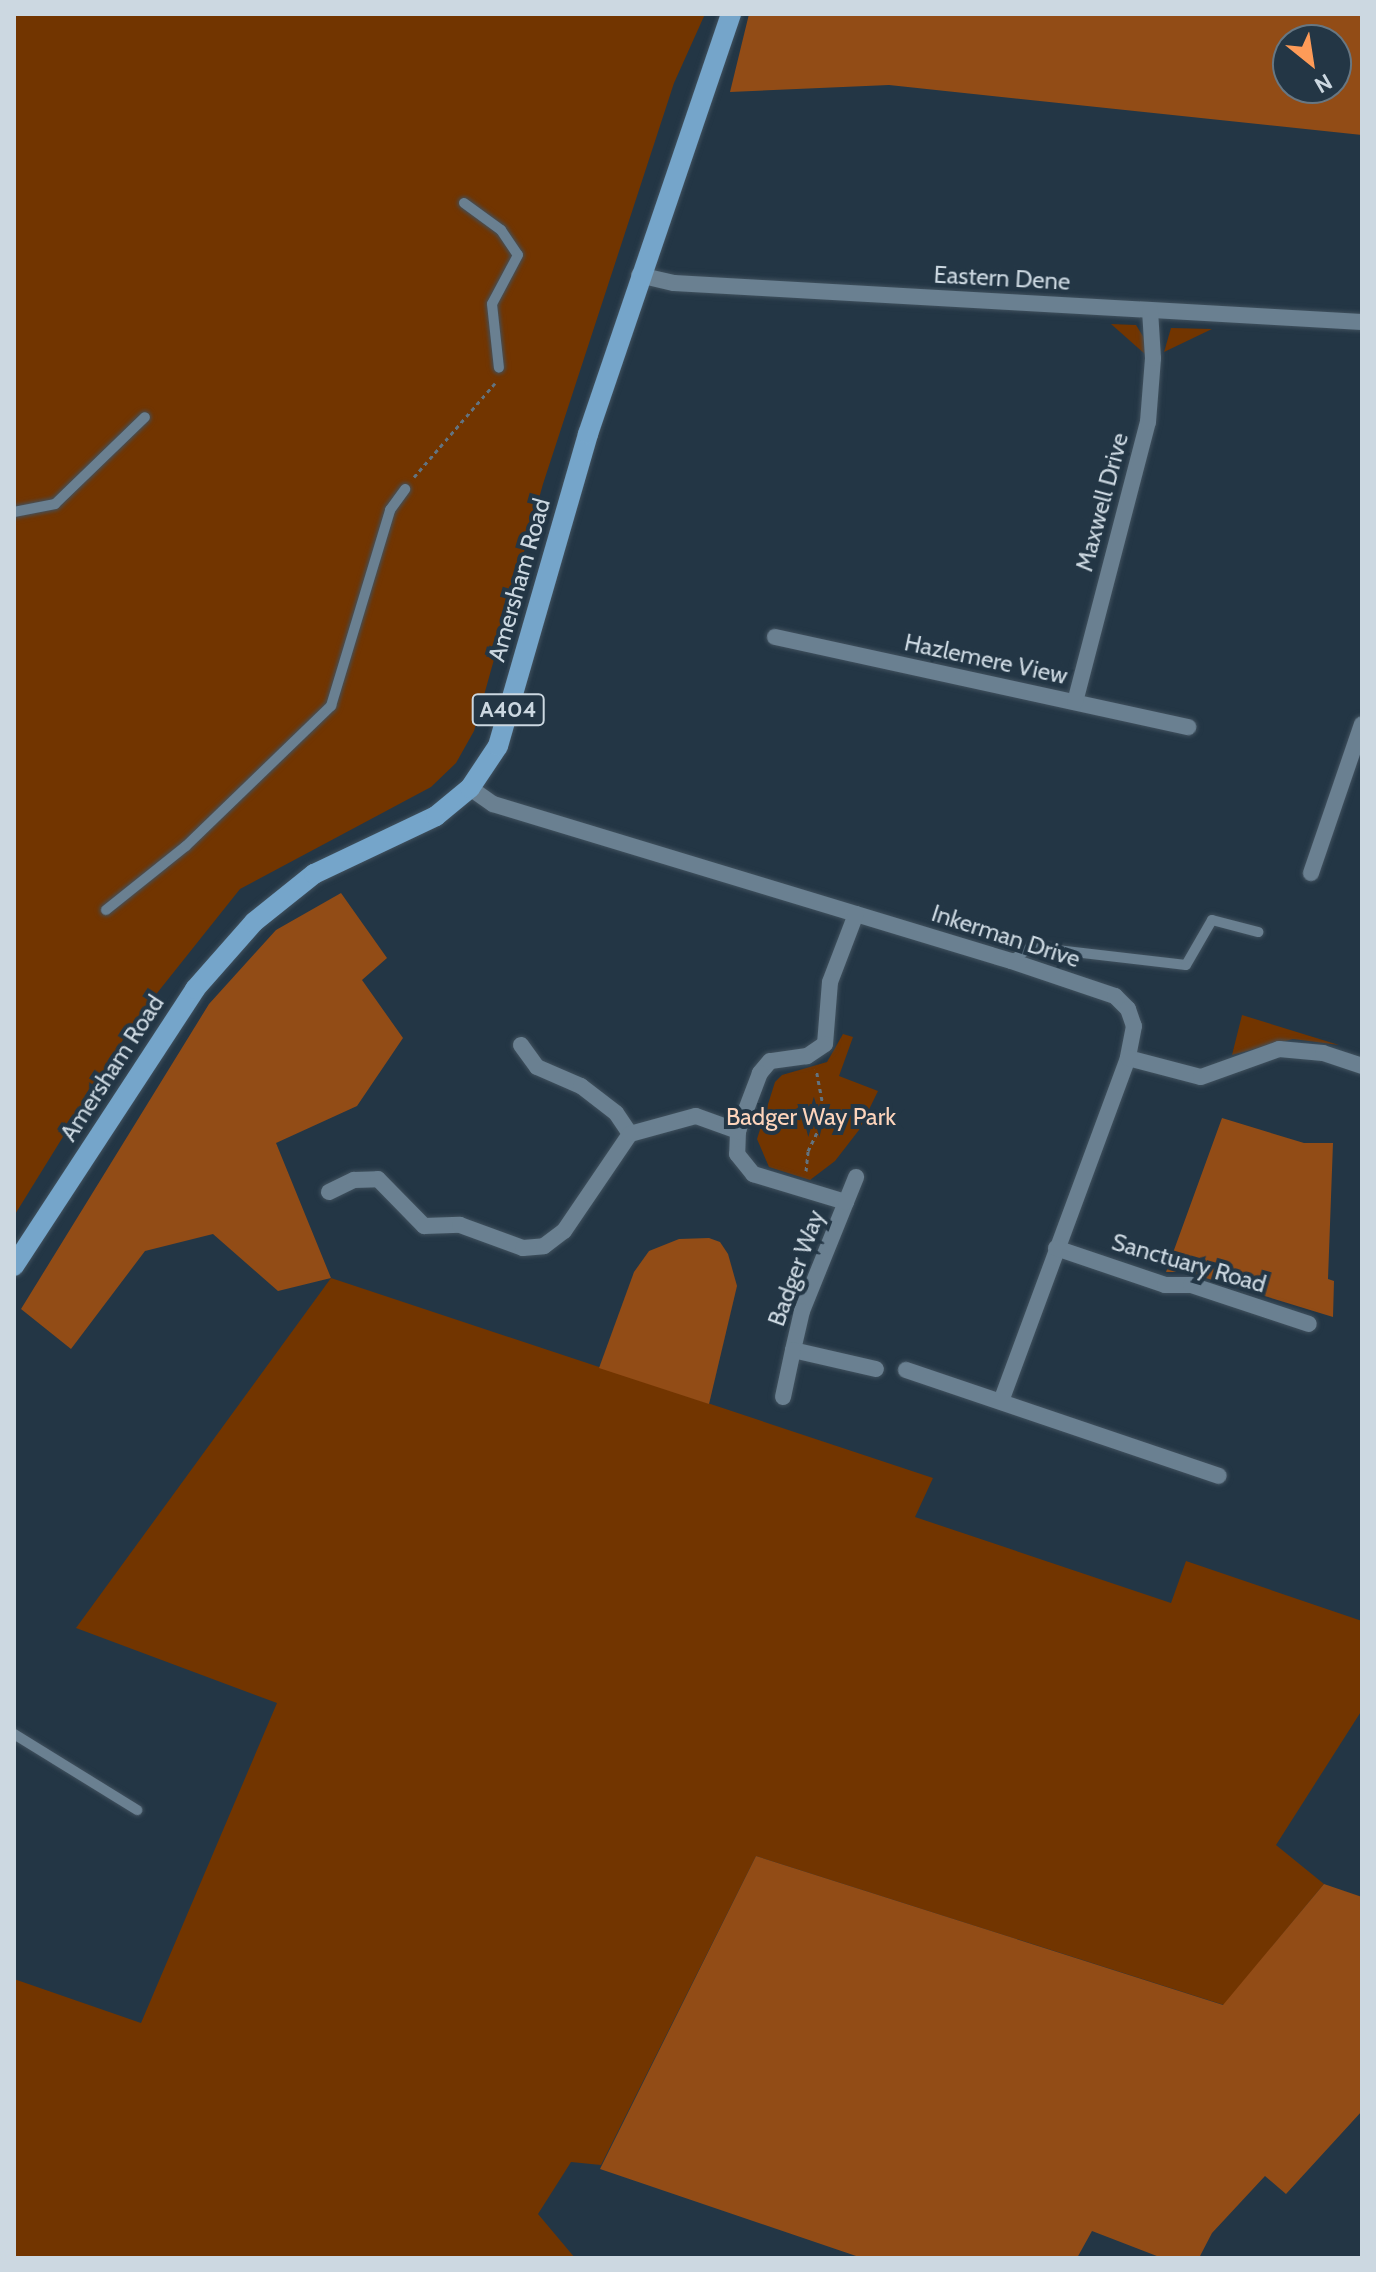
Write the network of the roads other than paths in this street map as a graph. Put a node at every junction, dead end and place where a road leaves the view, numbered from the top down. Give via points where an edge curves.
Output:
1 (731, 14) edge
2 (464, 203) dead end
3 (639, 275) junction
4 (1150, 310) junction
5 (1362, 322) edge
6 (499, 368) road end
7 (145, 417) dead end
8 (405, 489) road end
9 (14, 512) edge
10 (775, 637) dead end
11 (1075, 702) junction
12 (1362, 724) edge
13 (1188, 727) dead end
14 (470, 788) junction
15 (1311, 873) dead end
16 (106, 910) dead end
17 (856, 914) junction
18 (1258, 932) dead end
19 (1011, 961) junction
20 (521, 1045) dead end
21 (1128, 1058) junction
22 (1362, 1066) edge
23 (738, 1131) junction
24 (630, 1134) junction
25 (856, 1177) dead end
26 (329, 1192) dead end
27 (846, 1202) junction
28 (1056, 1248) junction
29 (14, 1266) edge
30 (1309, 1324) dead end
31 (793, 1350) junction
32 (876, 1369) dead end
33 (906, 1370) dead end
34 (783, 1397) dead end
35 (1001, 1401) junction
36 (1219, 1476) dead end
37 (14, 1734) edge
38 (137, 1810) dead end

1 - 3 main road, Amersham Road / A404
2 - 6 lane via 501,230 518,255 492,304
3 - 4 street, Eastern Dene via 674,283
3 - 14 main road, Amersham Road / A404 via 498,746
4 - 5 street, Eastern Dene
4 - 11 street, Maxwell Drive via 1148,422
7 - 9 lane via 55,504
8 - 16 lane via 390,510 331,706 186,846
10 - 11 street, Hazlemere View
11 - 13 street, Hazlemere View
12 - 15 street
14 - 17 street, Inkerman Drive via 493,804
14 - 29 main road, Amersham Road / A404 via 436,816 314,874 254,922 195,989
17 - 19 street, Inkerman Drive
17 - 23 street via 830,982 825,1044 807,1056 770,1061 760,1073
18 - 19 lane via 1212,920 1186,965 1031,947
19 - 21 street, Inkerman Drive via 1115,996 1128,1009 1134,1026
20 - 24 street via 537,1067 581,1086 616,1113
21 - 22 street via 1201,1077 1279,1049 1323,1053
21 - 28 street, Inkerman Drive
23 - 24 street via 696,1116
23 - 27 street, Badger Way via 737,1154 744,1168
24 - 26 street via 564,1231 544,1246 523,1248 460,1225 424,1226 378,1179 354,1180
25 - 27 street, Badger Way
27 - 31 street, Badger Way via 802,1311
28 - 30 street, Sanctuary Road via 1165,1285 1191,1285
28 - 35 street, Inkerman Drive
31 - 32 street, Badger Way
31 - 34 street, Badger Way
33 - 35 street
35 - 36 street
37 - 38 lane

